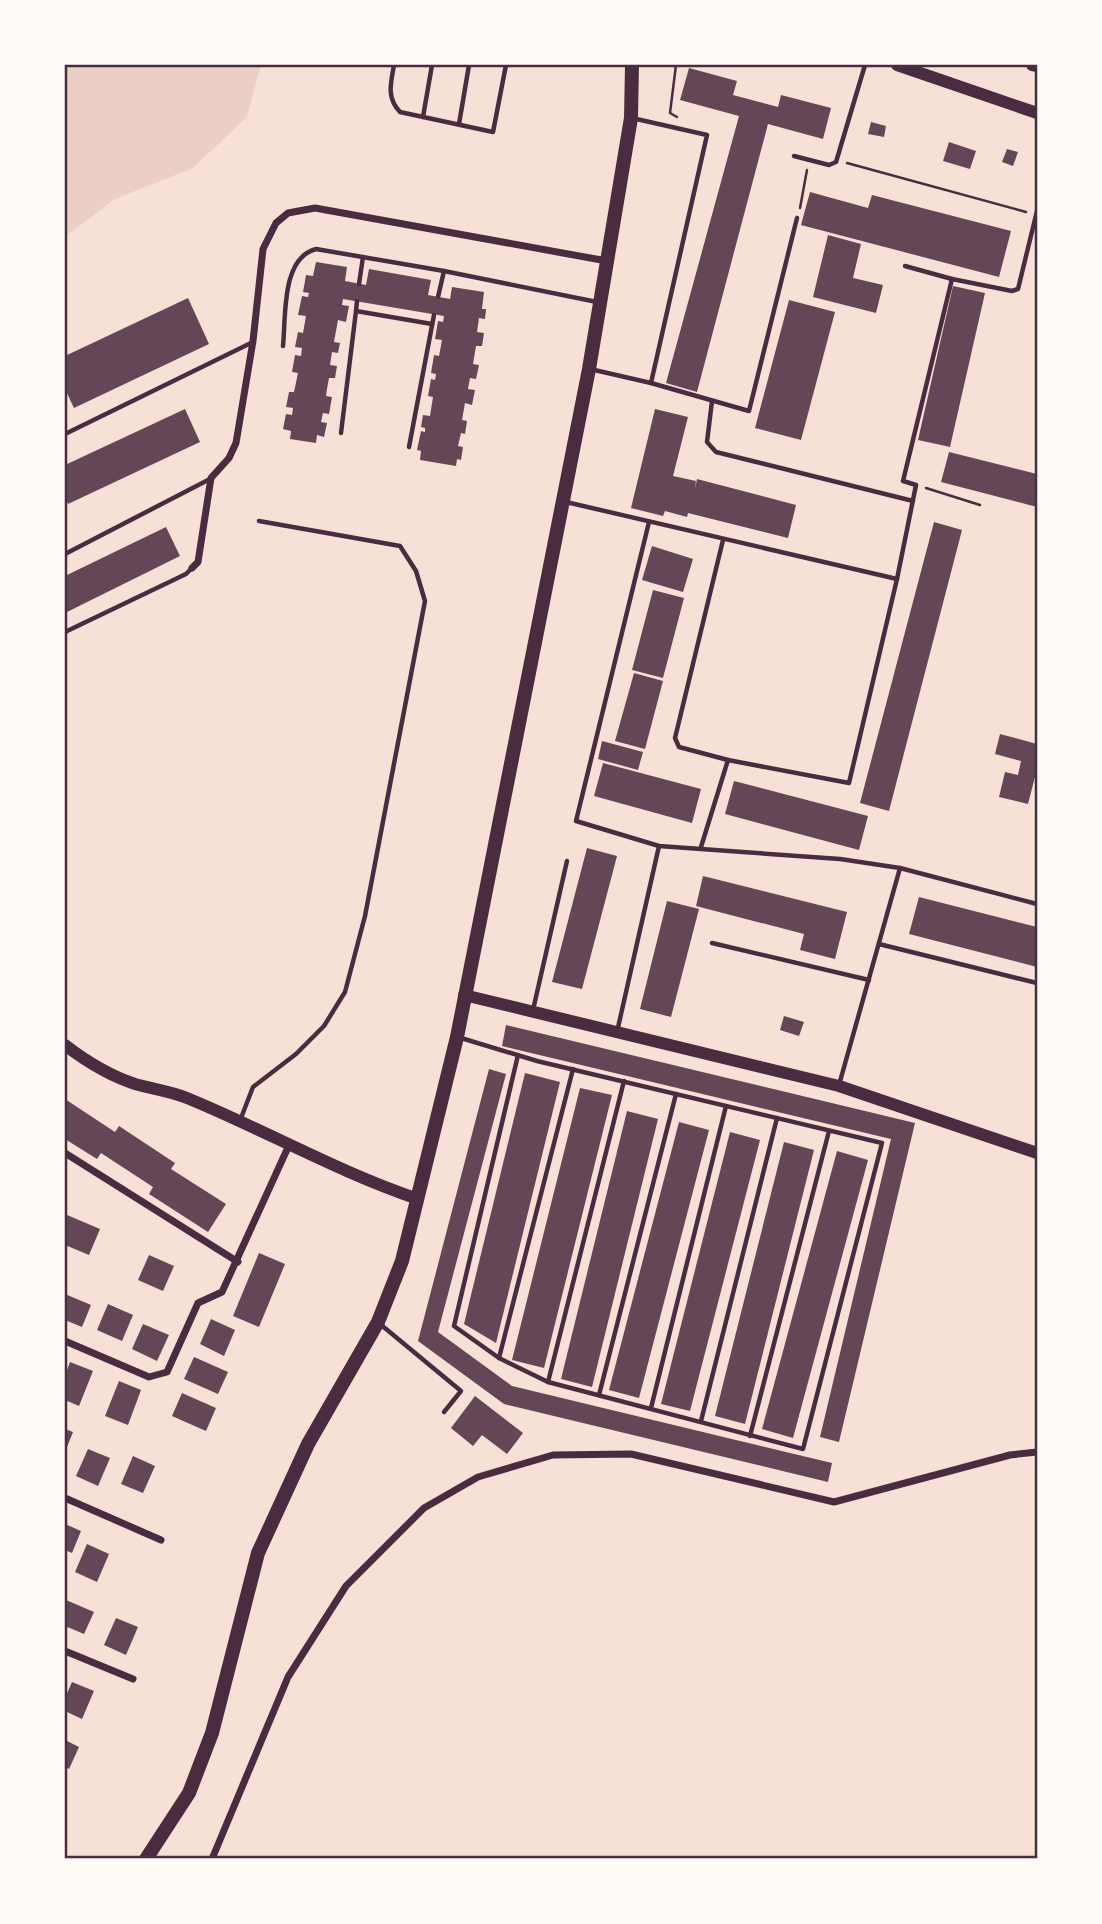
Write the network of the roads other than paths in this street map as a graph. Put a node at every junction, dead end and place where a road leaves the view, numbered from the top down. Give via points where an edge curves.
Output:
1 (394, 65) edge
2 (432, 65) edge
3 (469, 65) edge
4 (506, 65) edge
5 (632, 65) edge
6 (864, 65) edge
7 (897, 65) edge
8 (1037, 113) edge
9 (423, 117) junction
10 (631, 118) junction
11 (459, 124) junction
12 (794, 156) dead end
13 (1037, 213) edge
14 (797, 218) road end
15 (363, 257) junction
16 (608, 261) junction
17 (905, 266) dead end
18 (444, 271) junction
19 (952, 279) junction
20 (359, 284) dead end
21 (438, 297) dead end
22 (357, 301) dead end
23 (601, 303) junction
24 (356, 311) junction
25 (435, 315) dead end
26 (432, 324) junction
27 (253, 341) junction
28 (283, 346) dead end
29 (589, 369) junction
30 (651, 383) junction
31 (712, 401) junction
32 (341, 433) dead end
33 (65, 434) edge
34 (409, 447) dead end
35 (211, 478) junction
36 (562, 501) junction
37 (913, 501) junction
38 (259, 522) dead end
39 (649, 522) junction
40 (723, 540) junction
41 (65, 554) edge
42 (191, 568) joint
43 (897, 579) junction
44 (65, 632) edge
45 (728, 760) junction
46 (659, 846) junction
47 (701, 846) junction
48 (567, 860) dead end
49 (900, 868) junction
50 (1037, 904) edge
51 (712, 943) dead end
52 (880, 944) junction
53 (869, 980) junction
54 (1037, 983) edge
55 (464, 995) junction
56 (532, 1012) junction
57 (617, 1033) junction
58 (457, 1037) junction
59 (65, 1045) edge
60 (518, 1055) junction
61 (573, 1069) junction
62 (624, 1081) junction
63 (839, 1086) junction
64 (676, 1094) junction
65 (726, 1106) junction
66 (777, 1118) junction
67 (240, 1123) junction
68 (830, 1130) junction
69 (290, 1143) junction
70 (65, 1153) edge
71 (1037, 1153) edge
72 (418, 1199) junction
73 (238, 1262) junction
74 (378, 1322) junction
75 (65, 1340) edge
76 (499, 1358) junction
77 (548, 1382) junction
78 (599, 1395) junction
79 (651, 1408) junction
80 (444, 1412) dead end
81 (701, 1420) junction
82 (750, 1436) junction
83 (1037, 1452) edge
84 (65, 1498) edge
85 (161, 1540) dead end
86 (65, 1651) edge
87 (132, 1679) dead end
88 (146, 1859) edge
89 (212, 1859) edge

1 - 9 lane via 393,104 400,112
2 - 9 lane
3 - 11 lane
4 - 11 lane via 493,132
5 - 10 main road
6 - 12 lane via 837,160 829,165
7 - 8 street
9 - 11 lane
10 - 16 main road
10 - 30 lane via 707,135
13 - 19 lane via 1018,289
14 - 31 lane via 749,411
15 - 18 lane
15 - 20 lane
15 - 28 lane via 304,252 289,282
16 - 23 main road
16 - 27 street via 315,208 288,213 276,223 263,249
17 - 19 lane
18 - 21 lane
18 - 23 lane
19 - 37 lane via 903,481 916,485
22 - 24 lane
23 - 29 main road
24 - 26 lane
24 - 32 lane
25 - 26 lane
26 - 34 lane
27 - 33 lane
27 - 35 street via 234,450
29 - 30 lane
29 - 36 main road
30 - 31 lane
31 - 37 lane via 707,442 716,452
35 - 41 lane
35 - 42 street via 198,562
36 - 39 lane
36 - 55 main road
37 - 43 lane
38 - 67 lane via 400,546 416,571 425,601 365,916 345,992 306,1045 253,1087
39 - 40 lane
39 - 46 lane via 576,821
40 - 43 lane
40 - 45 lane via 675,738 679,747
42 - 44 lane
43 - 45 lane via 849,783
45 - 47 lane
46 - 47 lane
46 - 57 lane
47 - 49 lane
48 - 56 lane
49 - 50 lane
49 - 52 lane
51 - 53 lane
52 - 53 lane
52 - 54 lane
53 - 63 lane
55 - 56 street
55 - 58 main road
56 - 57 street
57 - 63 street
58 - 60 lane
58 - 72 main road
59 - 67 street via 92,1066 184,1097
60 - 61 lane
60 - 76 lane via 454,1326
61 - 62 lane
61 - 76 lane
62 - 64 lane
62 - 77 lane
63 - 71 street
64 - 65 lane
64 - 78 lane
65 - 66 lane
65 - 79 lane
66 - 68 lane
66 - 81 lane
67 - 69 street
68 - 82 lane
68 - 82 lane via 882,1143 803,1449
69 - 72 street via 362,1180
69 - 73 street
70 - 73 street
72 - 74 main road via 402,1261
73 - 75 street via 222,1292 198,1303 169,1369 153,1377
74 - 80 lane via 461,1391
74 - 88 main road via 282,1496 239,1615 212,1733 189,1793
76 - 77 lane
77 - 78 lane
78 - 79 lane
79 - 81 lane
81 - 82 lane
83 - 89 street via 1010,1455 834,1502 631,1454 553,1455 478,1477 424,1508 346,1586 288,1677
84 - 85 street
86 - 87 street

